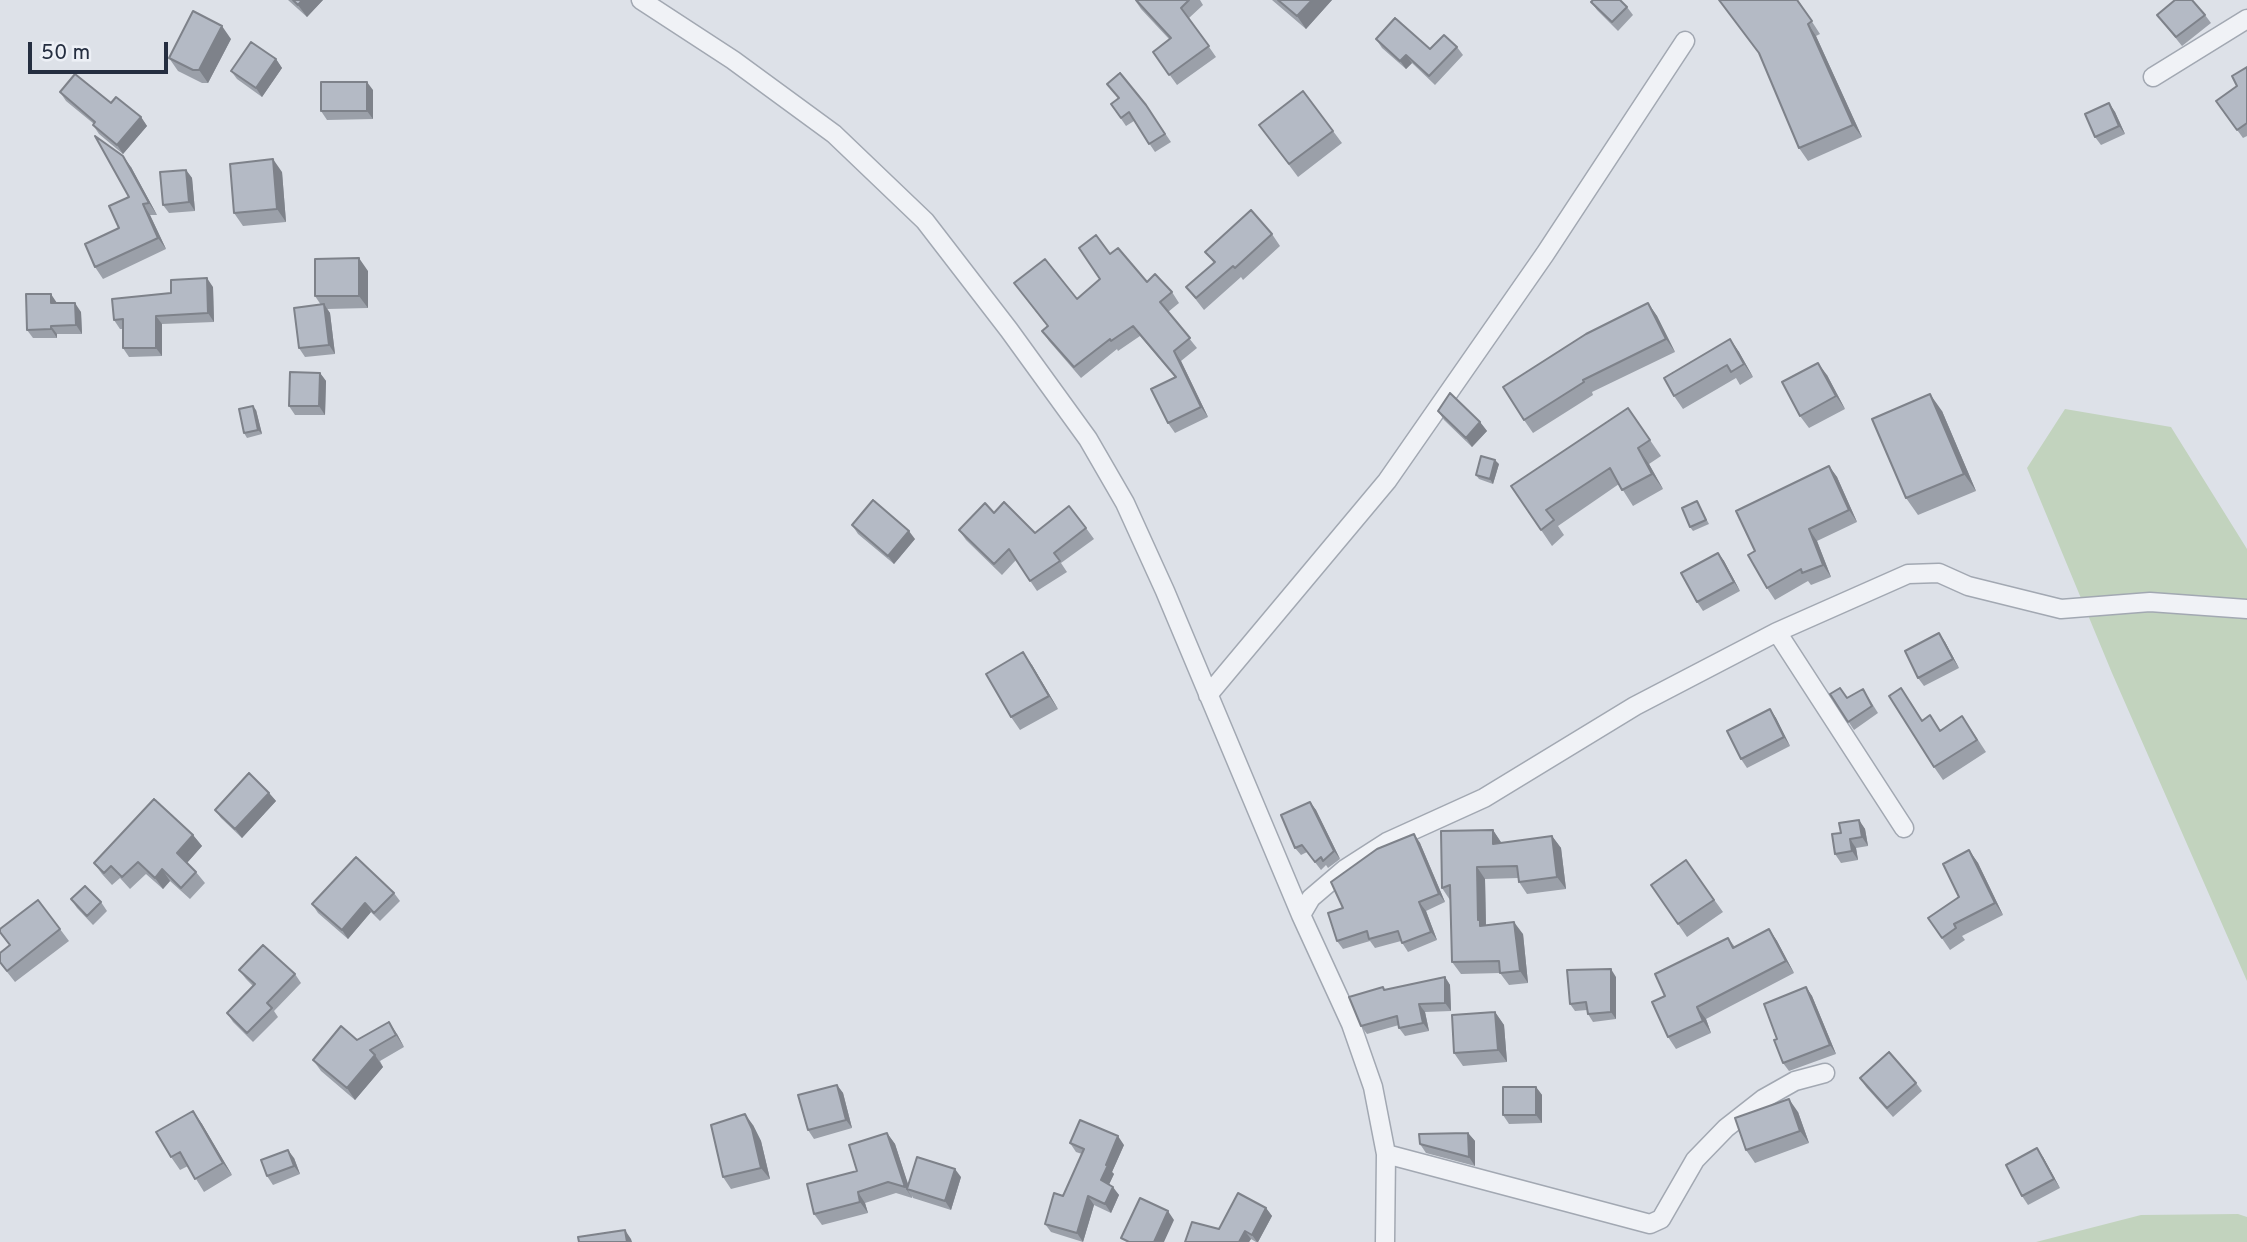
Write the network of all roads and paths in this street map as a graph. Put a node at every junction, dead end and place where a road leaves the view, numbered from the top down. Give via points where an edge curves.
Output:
1 (641, 0) edge
2 (2247, 19) edge
3 (1685, 41) dead end
4 (2153, 77) dead end
5 (2247, 609) edge
6 (1777, 632) junction
7 (1208, 695) junction
8 (1903, 828) dead end
9 (1301, 915) junction
10 (1825, 1073) dead end
11 (1386, 1154) junction
12 (1385, 1242) edge

1 - 7 street via 834,134 925,221 1088,439 1125,503
2 - 4 street
3 - 7 street via 1545,254 1387,481
5 - 6 street via 2150,602 2061,609 1969,586 1939,573 1908,574
6 - 8 street
6 - 9 street via 1635,706 1484,798 1387,842 1319,891
7 - 9 street
9 - 11 street via 1351,1024 1373,1087
10 - 11 street via 1795,1081 1726,1128 1695,1160 1661,1219 1650,1224
11 - 12 street

